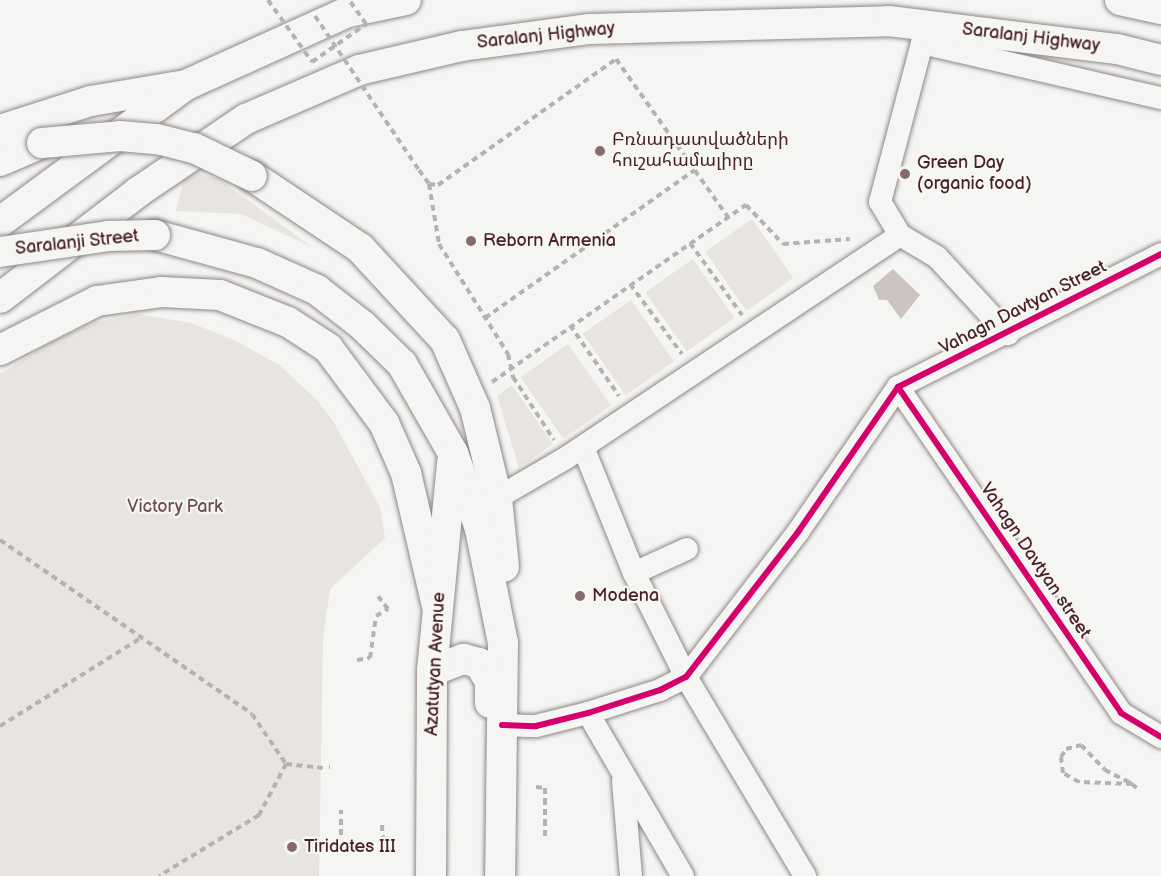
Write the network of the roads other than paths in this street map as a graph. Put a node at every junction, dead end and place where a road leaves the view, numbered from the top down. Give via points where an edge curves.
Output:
1 (406, 0) edge
2 (1120, 0) edge
3 (353, 4) edge
4 (1161, 9) edge
5 (1161, 60) edge
6 (186, 85) junction
7 (1161, 98) edge
8 (0, 130) edge
9 (0, 161) edge
10 (0, 222) edge
11 (900, 236) junction
12 (0, 252) edge
13 (1161, 254) edge
14 (0, 298) edge
15 (1008, 334) junction
16 (0, 350) edge
17 (898, 387) junction
18 (574, 452) junction
19 (453, 453) junction
20 (497, 498) junction
21 (687, 549) dead end
22 (634, 573) junction
23 (437, 606) junction
24 (503, 644) junction
25 (432, 671) junction
26 (686, 677) junction
27 (588, 713) junction
28 (502, 725) junction
29 (1161, 737) edge
30 (623, 776) junction
31 (501, 812) junction
32 (431, 876) edge
33 (500, 876) edge
34 (631, 876) edge
35 (683, 876) edge
36 (805, 876) edge

1 - 3 main road
2 - 4 main road
3 - 6 main road
5 - 14 main road, Saralanj Highway via 1117,49 889,21 590,29 462,46 359,70 246,119 138,192
6 - 8 main road via 91,101
6 - 10 main road
7 - 11 street via 922,43 880,202
9 - 20 main road, bridge via 42,143 120,136 157,139 194,148 252,176 360,248 445,340 475,408
11 - 15 street via 937,257
11 - 18 street
12 - 19 main road, Saralanji Street, bridge via 108,236 155,235 257,262 317,290 362,325 402,364
13 - 15 street, Vahagn Davtyan Street
15 - 17 street, Vahagn Davtyan Street
16 - 23 main road via 97,301 162,292 220,295 288,322 328,348 384,423 406,473
17 - 26 street via 798,532
17 - 29 street, Vahagn Davtyan street via 1121,713
18 - 20 street
18 - 22 street
19 - 23 main road, Azatutyan Avenue
19 - 24 main road via 480,529
20 - 24 main road via 504,552
21 - 22 street
22 - 26 street
23 - 25 main road, Azatutyan Avenue
24 - 28 main road
25 - 31 main road via 464,659 479,663 490,681 492,788
25 - 32 main road, Azatutyan Avenue
26 - 27 street via 660,690
26 - 36 street
27 - 28 street via 536,726
27 - 30 street
28 - 31 main road
30 - 34 street
30 - 35 street
31 - 33 main road

